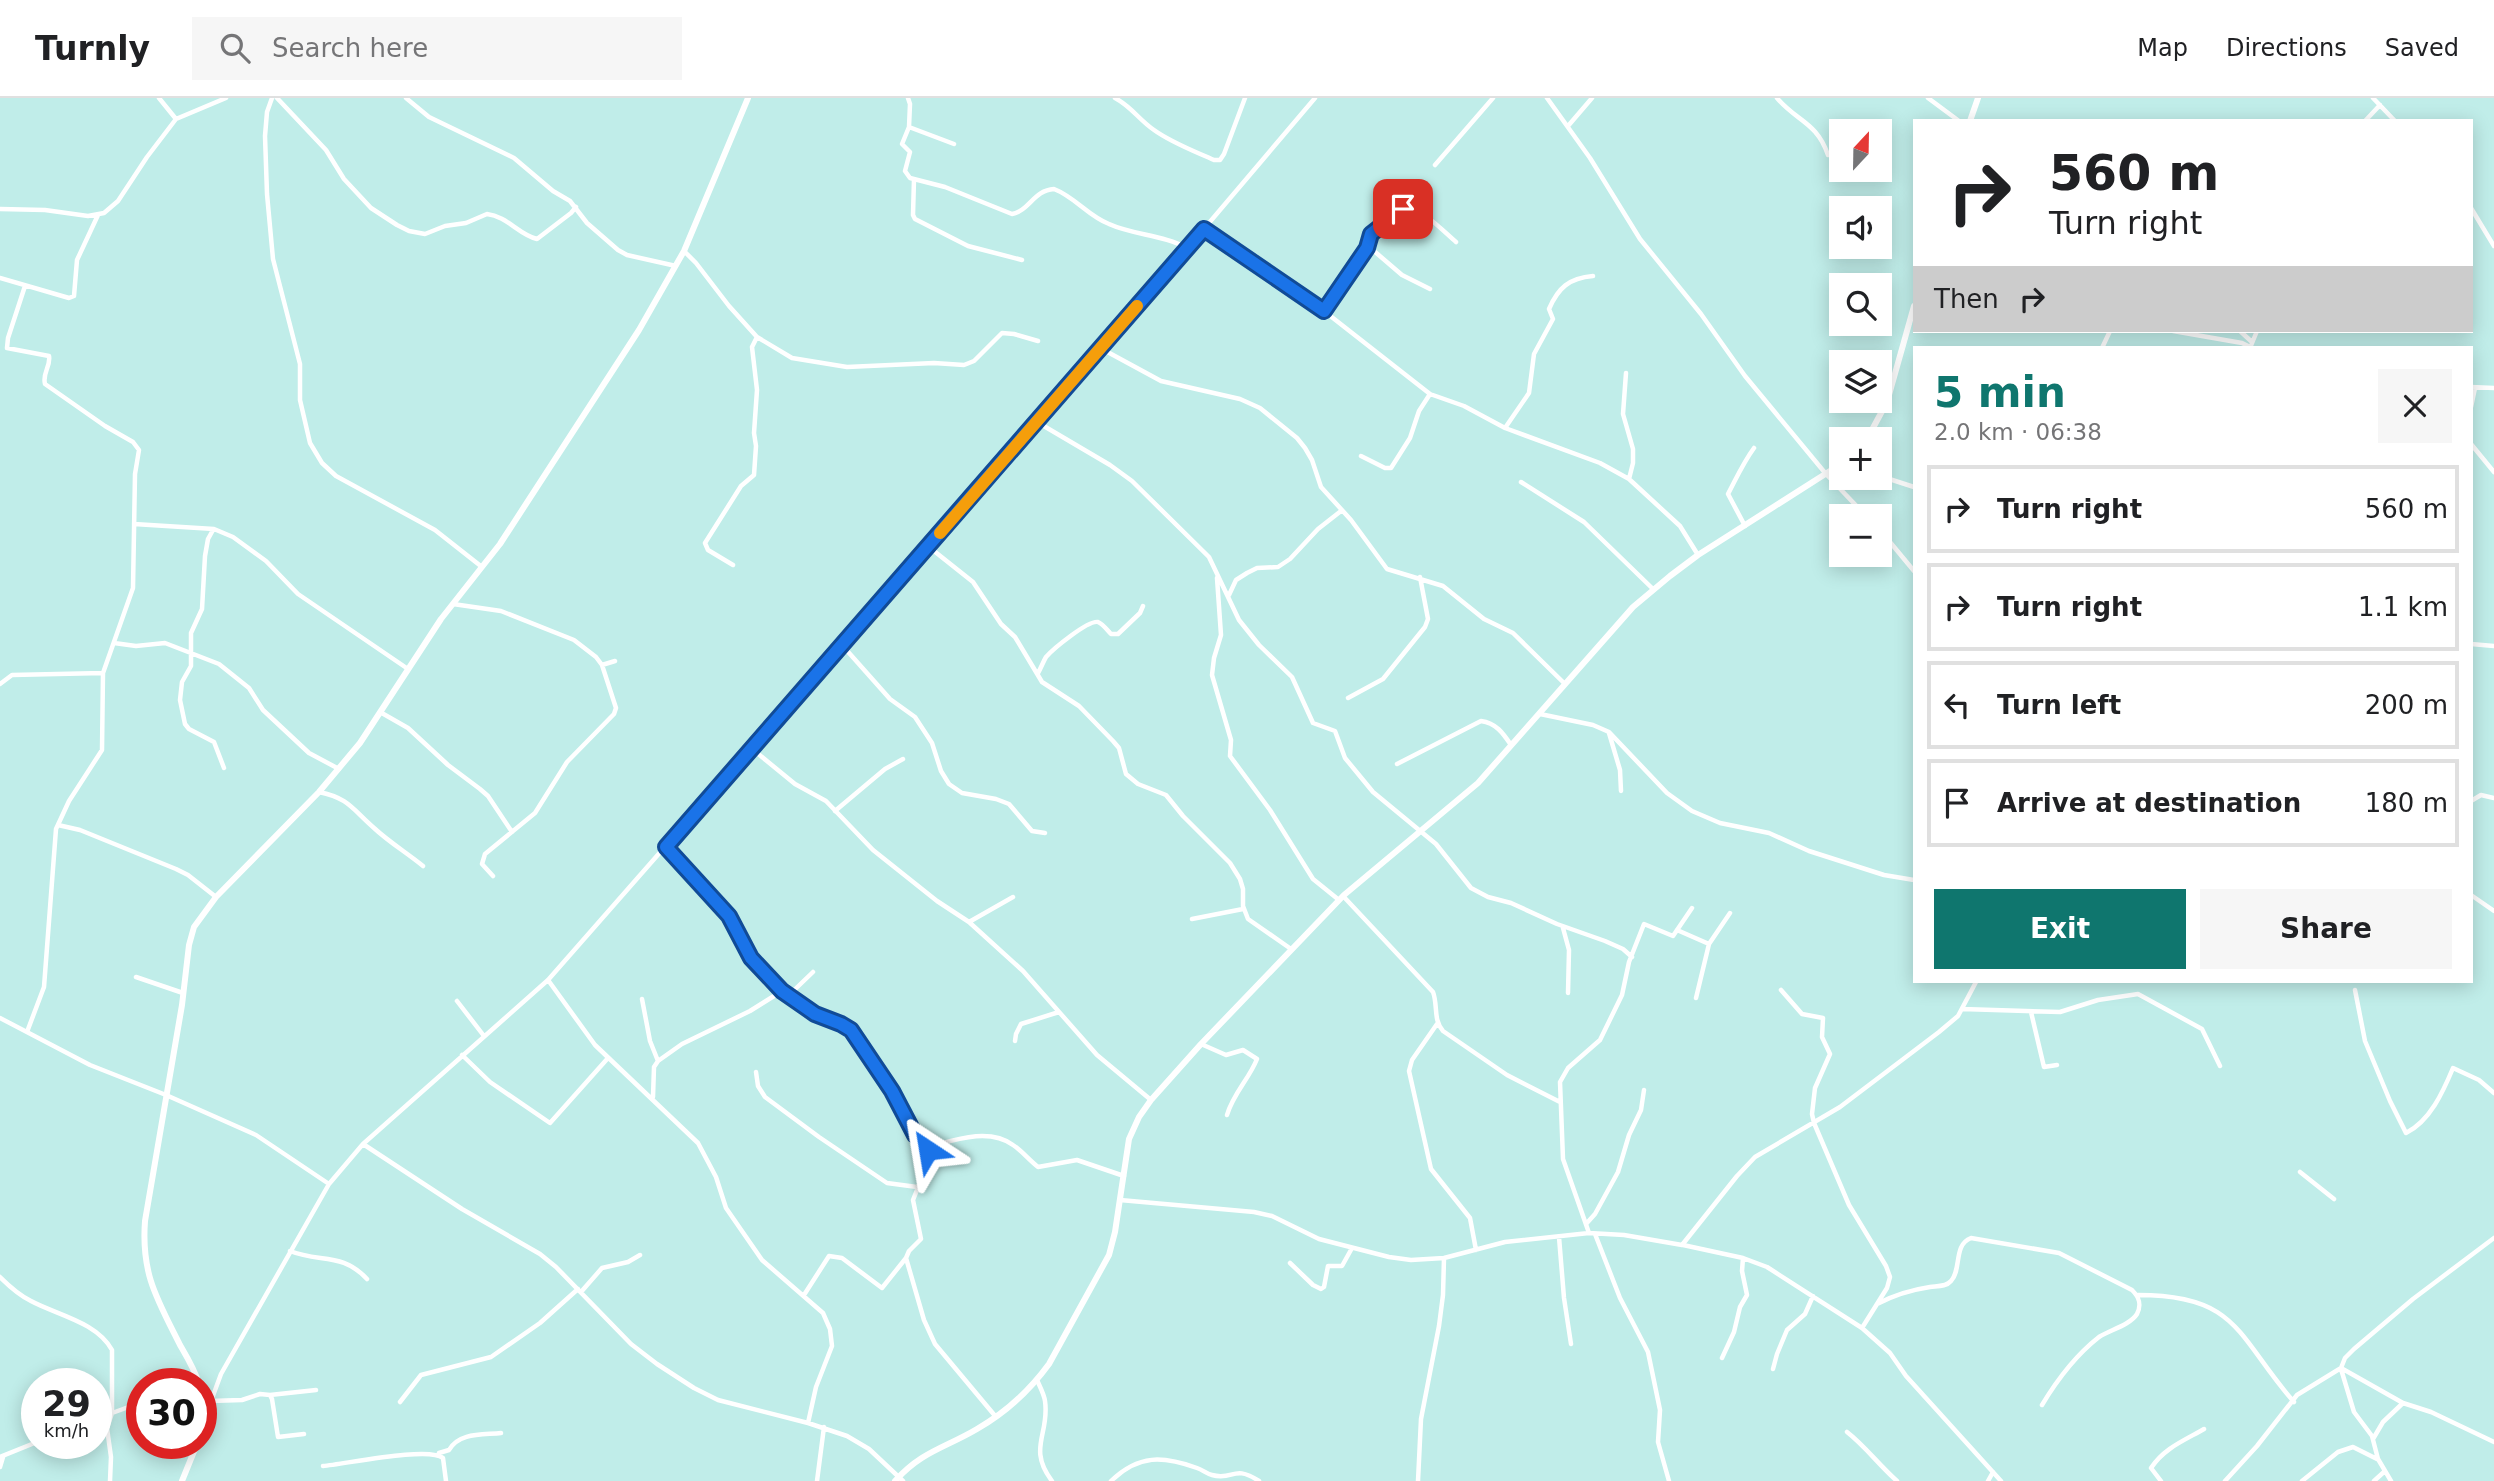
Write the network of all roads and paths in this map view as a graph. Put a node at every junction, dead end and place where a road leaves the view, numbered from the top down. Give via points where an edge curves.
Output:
1 (159, 98) edge
2 (226, 98) edge
3 (274, 98) edge
4 (406, 98) edge
5 (748, 98) edge
6 (908, 98) edge
7 (1115, 98) edge
8 (1133, 98) edge
9 (1245, 98) edge
10 (1315, 98) edge
11 (1493, 98) edge
12 (1547, 98) edge
13 (1592, 98) edge
14 (1777, 98) edge
15 (1928, 98) edge
16 (1978, 98) edge
17 (2373, 98) edge
18 (2380, 105) junction
19 (1129, 106) junction
20 (176, 119) junction
21 (1956, 119) edge
22 (1971, 119) edge
23 (2367, 119) edge
24 (2393, 119) edge
25 (1568, 126) junction
26 (909, 127) junction
27 (954, 144) dead end
28 (1828, 155) dead end
29 (1435, 165) dead end
30 (914, 179) junction
31 (576, 206) junction
32 (0, 209) edge
33 (2473, 211) edge
34 (98, 215) junction
35 (1204, 229) junction
36 (1456, 242) dead end
37 (2494, 246) edge
38 (1187, 248) junction
39 (1367, 248) junction
40 (684, 251) junction
41 (1022, 260) dead end
42 (676, 266) junction
43 (1593, 276) dead end
44 (0, 278) edge
45 (25, 286) junction
46 (1430, 289) dead end
47 (1913, 310) edge
48 (1324, 311) junction
49 (2185, 333) edge
50 (757, 337) junction
51 (1038, 341) dead end
52 (2251, 346) edge
53 (1102, 349) junction
54 (1626, 373) dead end
55 (2473, 388) edge
56 (2494, 388) edge
57 (1430, 394) junction
58 (1037, 422) junction
59 (1873, 427) edge
60 (1505, 428) junction
61 (2473, 446) edge
62 (1754, 448) dead end
63 (1361, 456) dead end
64 (1829, 472) edge
65 (2494, 472) edge
66 (1826, 474) junction
67 (1629, 480) junction
68 (1892, 480) edge
69 (1521, 482) dead end
70 (1913, 487) edge
71 (1855, 504) edge
72 (1341, 511) junction
73 (134, 524) junction
74 (1745, 526) junction
75 (214, 529) junction
76 (1892, 544) edge
77 (929, 547) junction
78 (1698, 555) junction
79 (733, 565) dead end
80 (483, 567) junction
81 (1913, 570) edge
82 (1217, 577) junction
83 (1420, 577) junction
84 (1653, 589) junction
85 (1228, 596) junction
86 (452, 604) junction
87 (1143, 606) dead end
88 (114, 643) junction
89 (2473, 644) edge
90 (842, 645) junction
91 (2494, 646) edge
92 (192, 652) junction
93 (615, 661) dead end
94 (602, 665) junction
95 (408, 669) junction
96 (103, 673) junction
97 (1038, 673) junction
98 (0, 684) edge
99 (1565, 684) junction
100 (1348, 698) dead end
101 (380, 712) junction
102 (1539, 713) junction
103 (1609, 732) junction
104 (1511, 745) junction
105 (751, 748) junction
106 (903, 759) dead end
107 (1397, 764) dead end
108 (224, 768) dead end
109 (339, 768) junction
110 (1621, 791) dead end
111 (318, 792) junction
112 (2494, 798) edge
113 (2473, 800) edge
114 (835, 811) junction
115 (58, 825) junction
116 (1420, 831) junction
117 (512, 832) junction
118 (1045, 833) dead end
119 (666, 847) junction
120 (423, 866) dead end
121 (493, 876) dead end
122 (1913, 880) edge
123 (2473, 896) edge
124 (215, 897) junction
125 (1013, 897) dead end
126 (1341, 898) junction
127 (1692, 908) dead end
128 (1243, 909) junction
129 (2494, 911) edge
130 (1730, 913) dead end
131 (1192, 919) dead end
132 (969, 922) junction
133 (1563, 927) junction
134 (1677, 930) junction
135 (1709, 944) junction
136 (1291, 949) junction
137 (1632, 957) junction
138 (813, 972) dead end
139 (136, 977) dead end
140 (548, 980) junction
141 (1975, 983) edge
142 (1781, 990) dead end
143 (2355, 990) dead end
144 (782, 991) junction
145 (183, 993) junction
146 (1568, 993) dead end
147 (788, 996) junction
148 (1696, 998) dead end
149 (642, 999) dead end
150 (457, 1000) dead end
151 (1962, 1009) junction
152 (1059, 1012) junction
153 (2031, 1012) junction
154 (0, 1018) edge
155 (1437, 1023) junction
156 (27, 1032) junction
157 (484, 1036) junction
158 (1015, 1041) dead end
159 (1201, 1044) junction
160 (462, 1055) junction
161 (608, 1058) junction
162 (659, 1061) junction
163 (2057, 1065) dead end
164 (2220, 1066) dead end
165 (755, 1072) dead end
166 (1644, 1090) dead end
167 (2494, 1093) edge
168 (166, 1094) junction
169 (653, 1098) junction
170 (1151, 1100) junction
171 (1560, 1102) junction
172 (1227, 1115) dead end
173 (1814, 1123) junction
174 (363, 1144) junction
175 (928, 1150) junction
176 (2300, 1172) dead end
177 (1124, 1176) junction
178 (329, 1184) junction
179 (916, 1187) junction
180 (2334, 1199) dead end
181 (1120, 1200) junction
182 (1586, 1224) junction
183 (1592, 1233) junction
184 (1559, 1237) junction
185 (2494, 1238) edge
186 (1682, 1245) junction
187 (1352, 1248) junction
188 (1476, 1250) junction
189 (290, 1251) junction
190 (640, 1255) dead end
191 (906, 1258) junction
192 (1444, 1258) junction
193 (1743, 1258) junction
194 (1290, 1263) dead end
195 (0, 1277) edge
196 (367, 1279) dead end
197 (579, 1291) junction
198 (804, 1295) junction
199 (1813, 1295) junction
200 (2138, 1295) junction
201 (1877, 1304) junction
202 (1862, 1328) junction
203 (1571, 1344) dead end
204 (1722, 1358) dead end
205 (191, 1368) edge
206 (2340, 1368) junction
207 (1773, 1369) dead end
208 (1037, 1380) junction
209 (217, 1384) edge
210 (316, 1390) dead end
211 (270, 1395) junction
212 (217, 1401) edge
213 (400, 1402) dead end
214 (2294, 1402) junction
215 (2403, 1403) junction
216 (2042, 1405) dead end
217 (126, 1408) edge
218 (112, 1413) joint
219 (996, 1418) junction
220 (808, 1423) junction
221 (824, 1427) junction
222 (2204, 1429) dead end
223 (1847, 1432) dead end
224 (501, 1433) dead end
225 (304, 1434) dead end
226 (2373, 1439) junction
227 (2494, 1442) edge
228 (21, 1449) edge
229 (437, 1453) junction
230 (2, 1457) edge
231 (111, 1459) edge
232 (191, 1459) edge
233 (2378, 1459) junction
234 (323, 1466) dead end
235 (0, 1467) edge
236 (2385, 1471) junction
237 (1993, 1472) junction
238 (899, 1480) edge
239 (110, 1481) edge
240 (182, 1481) edge
241 (446, 1481) edge
242 (817, 1481) edge
243 (1052, 1481) edge
244 (1111, 1481) edge
245 (1259, 1481) edge
246 (1418, 1481) edge
247 (1669, 1481) edge
248 (1897, 1481) edge
249 (1988, 1481) edge
250 (2001, 1481) edge
251 (2161, 1481) edge
252 (2225, 1481) edge
253 (2302, 1481) edge
254 (2374, 1481) edge
255 (2391, 1481) edge

1 - 20 street
2 - 20 street
3 - 31 street via 326,150 344,179 371,208 409,231 425,234 487,214 537,239
3 - 80 street via 267,112 265,136 273,259 300,363 300,400 310,443 336,476 435,530
4 - 31 street via 429,117 514,158
5 - 40 main road
6 - 26 street
7 - 19 street
8 - 19 street
9 - 19 street via 1220,160 1159,133
10 - 35 street
11 - 29 street
12 - 25 street
13 - 25 street
14 - 28 street via 1810,125
15 - 21 street
16 - 22 main road
17 - 18 street
18 - 23 street
18 - 24 street
20 - 34 street via 118,201
25 - 66 street via 1640,239
26 - 27 street
26 - 30 street via 902,144 910,150 905,171
30 - 38 street via 1012,214 1038,194 1054,189 1110,225
30 - 41 street via 913,218 968,246
31 - 42 street via 587,223 618,250
32 - 34 street
33 - 37 street
34 - 45 street via 78,260 74,296
35 - 38 street
35 - 48 street
36 - 39 street via 1418,210 1407,208 1377,229
38 - 53 street
39 - 46 street via 1402,275
39 - 48 street
40 - 42 main road
40 - 50 street
42 - 80 main road
43 - 60 street via 1568,282 1554,298 1549,309 1553,319 1534,354 1530,393
44 - 45 street
45 - 73 street via 6,346 48,356 45,384 138,446
47 - 59 main road via 1887,402
48 - 57 street
49 - 52 street
50 - 51 street via 792,358 847,367 964,365 1002,333
50 - 79 street via 752,347 757,390 754,475 741,486 705,543 708,550
53 - 58 street
53 - 72 street via 1161,381 1260,408 1305,448 1321,487
54 - 67 street via 1623,414 1633,449
55 - 56 street
57 - 60 street
57 - 63 street via 1391,468
58 - 77 street
58 - 82 street via 1132,481 1209,557
60 - 67 street via 1600,463
61 - 65 street
62 - 74 street via 1728,494
64 - 66 main road
66 - 71 street
66 - 74 main road
67 - 78 street via 1680,526
68 - 70 street
69 - 84 street via 1584,522
72 - 83 street via 1387,569
72 - 85 street via 1278,567 1257,568 1240,577
73 - 75 street
73 - 88 street via 133,588
74 - 78 main road
75 - 92 street via 205,556 202,609 191,633
75 - 95 street via 256,552 298,594
76 - 81 street
77 - 90 street
77 - 97 street via 973,582
78 - 84 main road
80 - 86 main road
82 - 85 street
82 - 126 street via 1221,635 1212,675 1231,740 1230,756 1313,879
83 - 99 street via 1443,586 1484,620 1513,633
83 - 100 street via 1428,619 1425,627 1383,679
84 - 99 main road
85 - 116 street via 1251,636 1292,677 1313,723 1335,731 1345,758 1373,792
86 - 94 street via 501,611 558,632 587,649
86 - 95 main road
87 - 97 street via 1118,634 1097,622 1088,625 1056,647
88 - 92 street via 165,643
88 - 96 street
89 - 91 street
90 - 105 street
90 - 118 street via 890,699 915,718 932,743 949,784 962,793 1009,804 1032,831
92 - 108 street via 180,690 182,716 189,729 214,743
92 - 109 street via 230,670 263,710 309,753
93 - 94 street
94 - 117 street via 616,711 567,762 536,813
95 - 101 main road
96 - 98 street via 12,675
96 - 115 street via 102,750
97 - 128 street via 1050,689 1079,706 1113,741 1131,779 1166,795 1230,863 1243,889
99 - 102 main road
101 - 109 main road
101 - 117 street via 408,728 481,789
102 - 103 street
102 - 104 main road
103 - 110 street
103 - 122 street via 1667,793 1692,811 1884,875
104 - 107 street via 1503,732 1481,721
104 - 116 main road via 1478,783
105 - 114 street
105 - 119 street
106 - 114 street
109 - 111 main road
111 - 120 street via 349,803 374,829
111 - 124 main road
112 - 113 street via 2481,795
114 - 132 street via 873,850
115 - 124 street via 188,874
115 - 156 street via 44,987
116 - 126 main road
116 - 133 street via 1477,892
117 - 121 street via 483,858 482,864
119 - 140 street
119 - 144 street via 729,916 751,958
123 - 129 street
124 - 145 main road via 194,928
125 - 132 street
126 - 136 main road
126 - 155 street via 1433,992
127 - 134 street
128 - 131 street
128 - 136 street via 1256,927
130 - 135 street
132 - 152 street via 1023,971
133 - 137 street via 1605,941
133 - 146 street via 1569,950
134 - 135 street
134 - 137 street via 1673,936 1644,924
135 - 148 street
136 - 159 main road
137 - 171 street via 1616,1010 1600,1040 1563,1076
138 - 147 street
139 - 145 street
140 - 157 street
140 - 161 street
141 - 151 street
142 - 173 street via 1802,1014 1823,1018 1822,1037 1830,1054 1815,1088
143 - 167 street via 2365,1041 2406,1133 2428,1115 2453,1068
144 - 147 street
144 - 162 street via 681,1044
145 - 168 main road
147 - 175 street via 851,1030
149 - 162 street
150 - 157 street
151 - 153 street
151 - 173 street via 1939,1032
152 - 158 street via 1021,1024
152 - 170 street via 1097,1055
153 - 163 street via 2044,1067
153 - 164 street via 2060,1012 2118,996 2144,996 2202,1029
154 - 156 street
155 - 171 street via 1507,1075
155 - 188 street via 1409,1071 1431,1169 1470,1219
156 - 168 street via 90,1065
157 - 160 street
159 - 170 main road
159 - 172 street via 1226,1055 1243,1050 1257,1059
160 - 161 street via 490,1082 550,1123
160 - 174 street
161 - 169 street
162 - 169 street via 654,1067
165 - 179 street via 765,1097 819,1137 887,1183
166 - 182 street via 1618,1172
168 - 178 street via 256,1135
168 - 205 main road via 143,1247 156,1298
169 - 198 street via 698,1143 726,1208 762,1260
170 - 177 main road via 1129,1139
171 - 182 street via 1563,1159
173 - 186 street via 1745,1166
173 - 201 street via 1849,1205 1886,1266 1887,1288
174 - 178 street
174 - 197 street via 540,1254
175 - 177 street via 992,1136 1013,1145 1038,1167 1077,1160
175 - 179 street via 929,1160
176 - 180 street
177 - 181 main road
178 - 189 street
179 - 191 street via 913,1200 921,1240
181 - 187 street via 1272,1216 1305,1234
181 - 208 main road via 1101,1273
182 - 183 street
183 - 184 street
183 - 186 street
183 - 247 street via 1648,1352 1660,1410 1658,1443
184 - 188 street
184 - 203 street
185 - 206 street via 2413,1299 2354,1349
186 - 193 street
187 - 192 street via 1389,1258
187 - 194 street via 1342,1266 1328,1266 1321,1289
188 - 192 street
189 - 196 street via 341,1261
189 - 209 street
190 - 197 street via 602,1268
191 - 198 street via 882,1288 842,1258 829,1256
191 - 219 street via 930,1335
192 - 246 street via 1439,1326 1420,1419
193 - 199 street
193 - 204 street via 1747,1295
195 - 218 street via 30,1301 76,1321 110,1345
197 - 213 street via 491,1357 421,1375
197 - 220 street via 631,1344 694,1388 718,1400
198 - 220 street via 823,1313 832,1340
199 - 202 street
199 - 207 street via 1809,1308 1782,1340
200 - 201 street via 2059,1253 1971,1238 1961,1246 1947,1285 1909,1290
200 - 214 street via 2189,1299 2214,1309 2246,1337
200 - 216 street via 2140,1304 2134,1318 2100,1337 2077,1358
201 - 202 street
202 - 237 street via 1890,1353
206 - 214 street via 2297,1395
206 - 215 street
206 - 226 street via 2354,1412
208 - 219 main road
208 - 243 street via 1045,1402 1039,1454
210 - 211 street
211 - 212 street
211 - 225 street via 278,1437
214 - 252 street
215 - 226 street
215 - 227 street
217 - 218 street
219 - 238 main road via 919,1459
220 - 221 street
221 - 238 street via 869,1449
221 - 242 street
222 - 251 street via 2157,1459 2151,1468
223 - 248 street
224 - 229 street via 462,1437 449,1450
226 - 233 street
228 - 230 street
229 - 234 street
229 - 241 street via 443,1458
230 - 235 street
231 - 239 street
232 - 240 main road
233 - 236 street
233 - 253 street via 2353,1447 2338,1452
236 - 254 street
236 - 255 street
237 - 249 street
237 - 250 street
244 - 245 street via 1128,1467 1152,1458 1215,1476 1243,1472

